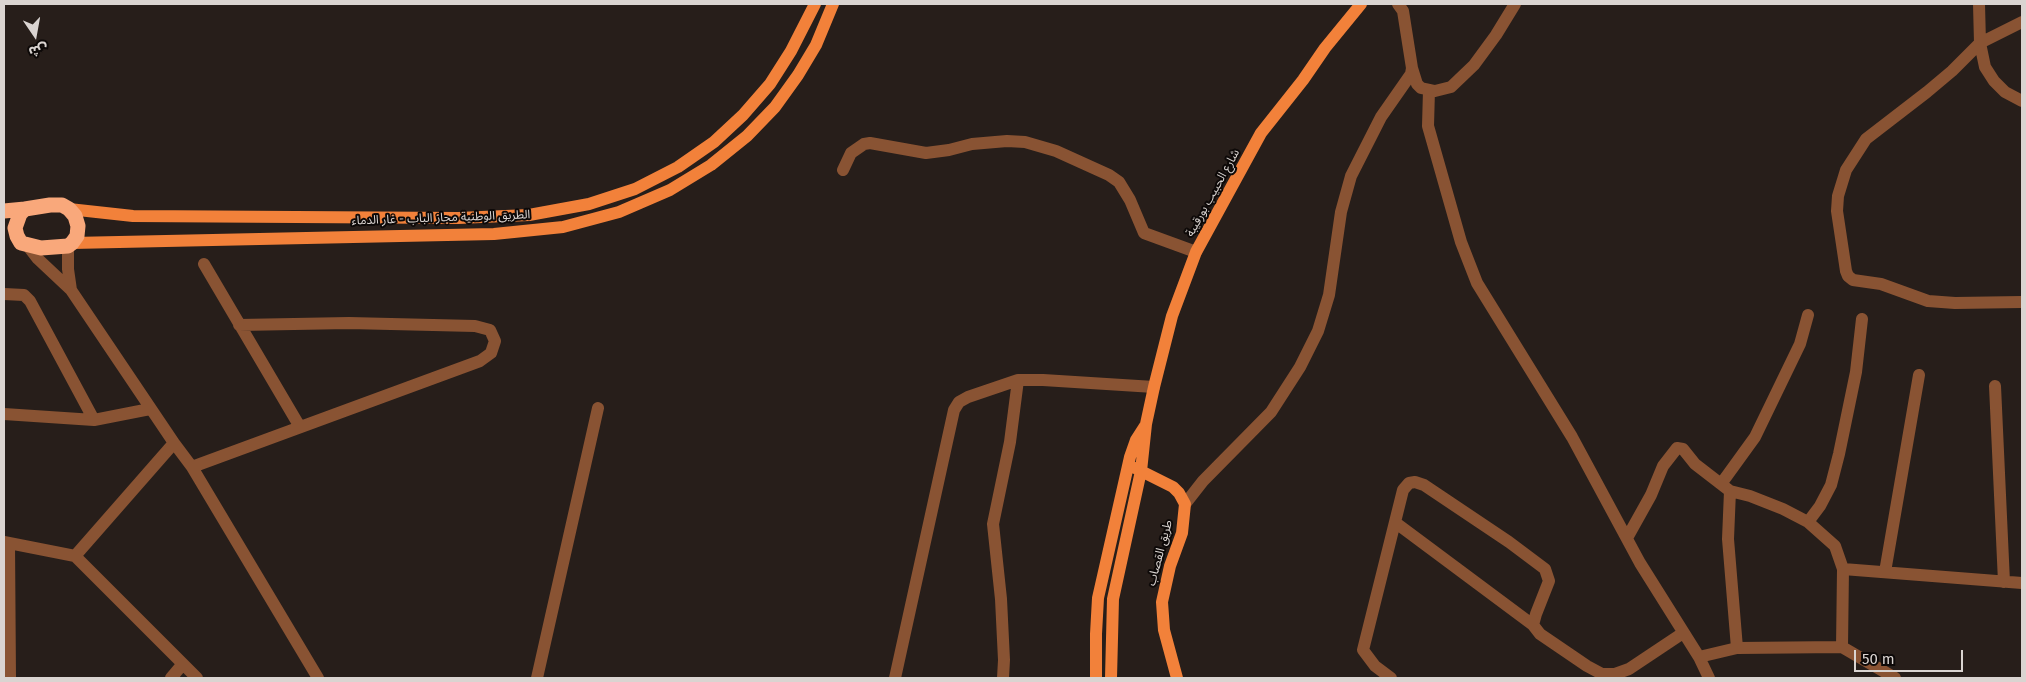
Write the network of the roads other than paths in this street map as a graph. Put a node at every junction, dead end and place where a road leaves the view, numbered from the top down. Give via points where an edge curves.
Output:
1 (815, 4) edge
2 (833, 4) edge
3 (1361, 4) edge
4 (1398, 4) edge
5 (1515, 4) edge
6 (1979, 4) edge
7 (2022, 22) edge
8 (1980, 42) junction
9 (1412, 68) junction
10 (1429, 90) junction
11 (2022, 102) edge
12 (843, 170) dead end
13 (24, 208) junction
14 (70, 209) junction
15 (4, 211) edge
16 (4, 242) edge
17 (70, 244) junction
18 (25, 245) junction
19 (1196, 252) junction
20 (204, 264) dead end
21 (70, 290) junction
22 (4, 294) edge
23 (2022, 302) edge
24 (1808, 315) dead end
25 (1862, 319) dead end
26 (239, 325) junction
27 (1919, 375) dead end
28 (1018, 380) junction
29 (1995, 386) dead end
30 (1154, 388) junction
31 (598, 408) dead end
32 (150, 409) junction
33 (4, 414) edge
34 (94, 420) junction
35 (1146, 424) junction
36 (300, 427) junction
37 (174, 443) junction
38 (1128, 465) junction
39 (192, 467) junction
40 (1141, 471) junction
41 (1725, 488) junction
42 (1185, 504) junction
43 (1808, 522) junction
44 (1396, 523) junction
45 (1627, 538) junction
46 (6, 542) edge
47 (75, 556) junction
48 (1843, 569) junction
49 (1885, 572) junction
50 (2004, 582) junction
51 (2022, 583) edge
52 (1533, 625) junction
53 (1683, 633) junction
54 (1842, 646) junction
55 (1737, 648) junction
56 (1699, 657) junction
57 (182, 665) junction
58 (10, 678) edge
59 (171, 678) edge
60 (197, 678) edge
61 (318, 678) edge
62 (537, 678) edge
63 (895, 678) edge
64 (1003, 678) edge
65 (1096, 678) edge
66 (1111, 678) edge
67 (1177, 678) edge
68 (1391, 678) edge
69 (1709, 678) edge
70 (1895, 678) edge

1 - 14 main road, الطريق الوطنية مجاز الباب - غار الدماء via 770,84 714,142 678,167 635,189 589,204 528,215 458,218 133,216
2 - 17 main road, الطريق الوطنية مجاز الباب - غار الدماء via 816,45 798,75 775,107 747,136 711,165 670,190 619,212 563,227 494,234
3 - 19 main road, شارع الحبيب بورقيبة via 1261,133
4 - 9 street via 1403,11
5 - 10 street via 1474,64 1451,86
6 - 8 street
7 - 8 street
8 - 11 street via 1985,68 1994,81 2004,92
8 - 23 street via 1952,71 1866,139 1846,170 1836,211 1846,271 1853,280 1881,284 1928,301
9 - 10 street via 1417,84
9 - 42 street via 1381,117 1351,176 1340,212 1329,295 1318,331 1300,367 1271,412 1202,481
10 - 45 street via 1428,126 1461,242 1477,283 1572,437
12 - 19 street via 851,153 870,143 926,153 972,144 1026,142 1056,151 1109,175 1119,182 1130,200 1144,233
13 - 14 highway via 62,205
13 - 15 highway
13 - 18 highway via 15,228
14 - 17 highway via 78,226 77,236
16 - 18 highway
17 - 18 highway via 40,248
17 - 21 street
18 - 21 street
19 - 30 main road, شارع الحبيب بورقيبة via 1172,316
20 - 26 street
21 - 32 street
22 - 34 street via 24,295 30,301
24 - 41 street via 1800,344 1755,437
25 - 43 street via 1856,372 1831,485
26 - 36 street
26 - 36 street via 349,323 475,326 490,330 495,341 491,353 480,361
27 - 49 street
28 - 30 street
28 - 63 street via 968,397 954,410
28 - 64 street via 994,524 1001,599
29 - 50 street
30 - 35 main road, شارع الحبيب بورقيبة
31 - 62 street
32 - 34 street
32 - 37 street
33 - 34 street
35 - 38 main road, شارع الحبيب بورقيبة via 1136,440
35 - 40 main road, شارع الحبيب بورقيبة
36 - 39 street
37 - 39 street
37 - 47 street
38 - 40 main road
38 - 65 main road, شارع الحبيب بورقيبة via 1098,598
39 - 61 street
40 - 42 main road via 1179,492
40 - 66 main road, شارع الحبيب بورقيبة via 1113,599
41 - 43 street via 1783,509
41 - 45 street via 1695,464 1684,449 1677,448 1664,466
41 - 55 street
42 - 67 main road, طريق القصاب via 1182,534 1162,602 1164,630
43 - 48 street via 1835,546
44 - 52 street
44 - 52 street via 1403,490 1415,482 1509,542 1545,569 1549,581
44 - 68 street via 1363,650 1375,666
45 - 53 street
46 - 47 street
46 - 58 street
47 - 57 street
48 - 49 street
48 - 54 street
49 - 50 street
50 - 51 street
52 - 53 street via 1540,634 1602,674 1630,670
53 - 56 street
54 - 55 street
54 - 70 street
55 - 56 street
56 - 69 street
57 - 59 street
57 - 60 street

